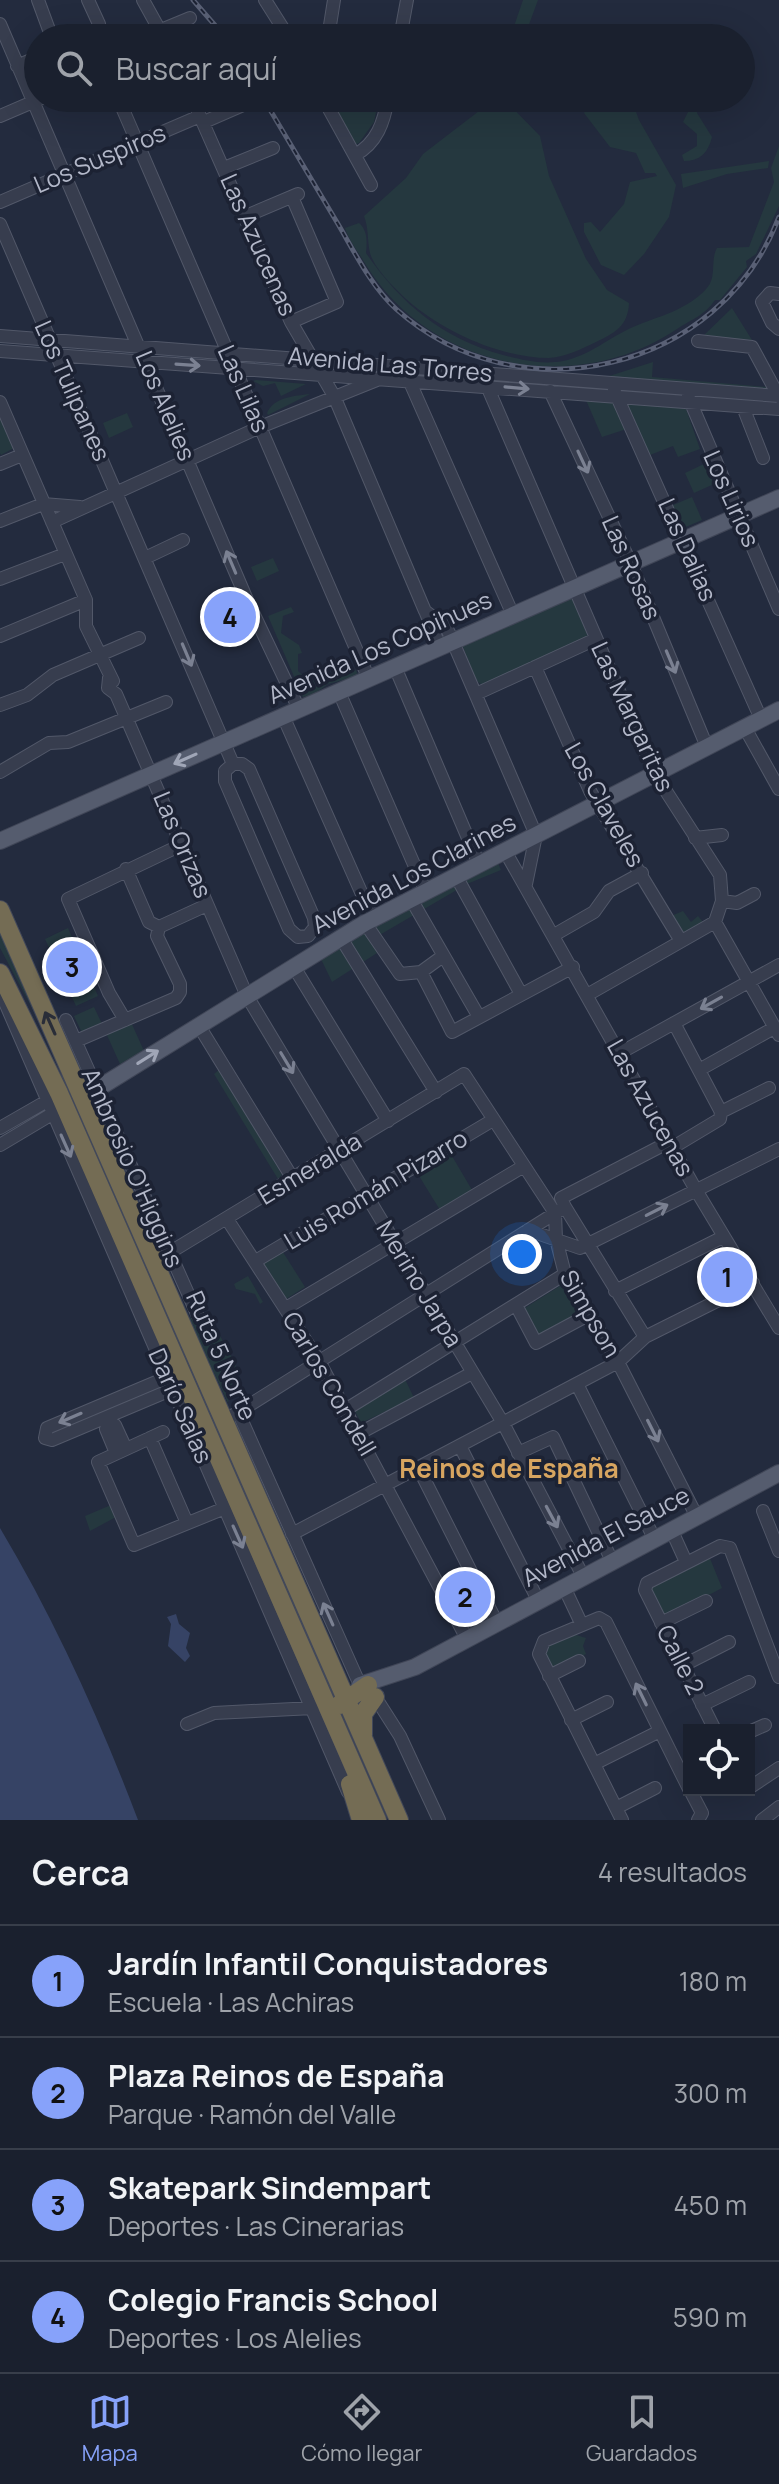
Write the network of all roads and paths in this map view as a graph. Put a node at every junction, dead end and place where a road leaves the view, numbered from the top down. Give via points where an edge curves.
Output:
1 (38, 0) edge
2 (88, 0) edge
3 (143, 0) edge
4 (265, 0) edge
5 (334, 0) edge
6 (407, 0) edge
7 (190, 18) dead end
8 (0, 24) edge
9 (47, 24) edge
10 (99, 24) dead end
11 (156, 24) edge
12 (180, 24) edge
13 (280, 24) edge
14 (330, 24) edge
15 (403, 24) edge
16 (24, 63) edge
17 (17, 66) junction
18 (24, 77) edge
19 (24, 106) edge
20 (43, 112) edge
21 (124, 112) edge
22 (199, 112) edge
23 (222, 112) edge
24 (331, 112) edge
25 (384, 112) edge
26 (0, 116) edge
27 (202, 119) junction
28 (137, 143) junction
29 (273, 148) dead end
30 (355, 155) junction
31 (224, 168) junction
32 (66, 174) junction
33 (371, 185) dead end
34 (0, 202) edge
35 (246, 216) junction
36 (0, 224) edge
37 (779, 294) edge
38 (291, 322) junction
39 (779, 329) edge
40 (0, 336) edge
41 (48, 340) junction
42 (698, 341) dead end
43 (138, 346) junction
44 (0, 351) edge
45 (227, 352) junction
46 (55, 355) junction
47 (314, 359) junction
48 (146, 363) junction
49 (234, 369) junction
50 (323, 373) junction
51 (383, 378) junction
52 (409, 380) junction
53 (611, 382) junction
54 (487, 386) junction
55 (550, 391) junction
56 (688, 395) junction
57 (334, 396) junction
58 (617, 396) junction
59 (779, 396) edge
60 (0, 402) edge
61 (743, 407) junction
62 (779, 409) edge
63 (260, 427) junction
64 (22, 455) junction
65 (763, 458) dead end
66 (187, 460) junction
67 (0, 464) edge
68 (116, 491) junction
69 (779, 498) edge
70 (43, 504) junction
71 (80, 507) junction
72 (739, 516) junction
73 (0, 521) edge
74 (52, 522) junction
75 (183, 540) dead end
76 (684, 540) junction
77 (65, 554) junction
78 (145, 558) junction
79 (631, 564) junction
80 (0, 579) edge
81 (574, 588) junction
82 (86, 600) junction
83 (779, 609) edge
84 (513, 615) junction
85 (0, 636) edge
86 (139, 638) dead end
87 (596, 639) junction
88 (447, 644) junction
89 (99, 655) junction
90 (395, 667) junction
91 (535, 667) junction
92 (369, 679) junction
93 (339, 692) junction
94 (476, 694) junction
95 (166, 702) dead end
96 (0, 705) edge
97 (779, 710) edge
98 (291, 713) junction
99 (126, 718) junction
100 (761, 719) junction
101 (745, 728) junction
102 (224, 742) junction
103 (707, 747) junction
104 (233, 764) junction
105 (0, 772) edge
106 (655, 774) junction
107 (151, 775) junction
108 (779, 789) edge
109 (599, 802) junction
110 (536, 835) junction
111 (722, 835) dead end
112 (695, 838) junction
113 (0, 841) edge
114 (181, 845) junction
115 (505, 851) junction
116 (479, 864) junction
117 (126, 869) junction
118 (642, 873) junction
119 (456, 876) junction
120 (526, 884) junction
121 (754, 894) dead end
122 (419, 895) junction
123 (722, 901) junction
124 (207, 905) junction
125 (0, 910) edge
126 (369, 921) junction
127 (715, 922) junction
128 (159, 927) junction
129 (554, 935) junction
130 (308, 936) junction
131 (341, 938) junction
132 (681, 941) junction
133 (314, 955) junction
134 (443, 956) junction
135 (779, 965) edge
136 (294, 967) junction
137 (573, 967) junction
138 (421, 972) junction
139 (0, 973) edge
140 (748, 982) junction
141 (0, 991) edge
142 (521, 994) junction
143 (587, 995) junction
144 (247, 996) junction
145 (479, 1017) junction
146 (66, 1020) dead end
147 (125, 1020) junction
148 (12, 1023) joint
149 (674, 1023) junction
150 (199, 1026) junction
151 (777, 1032) edge
152 (76, 1041) junction
153 (620, 1053) junction
154 (699, 1070) junction
155 (51, 1075) junction
156 (769, 1088) dead end
157 (89, 1092) junction
158 (436, 1092) junction
159 (53, 1097) junction
160 (721, 1112) junction
161 (52, 1114) junction
162 (493, 1120) junction
163 (388, 1121) junction
164 (0, 1128) edge
165 (669, 1142) junction
166 (0, 1145) edge
167 (779, 1149) edge
168 (339, 1151) junction
169 (524, 1166) junction
170 (293, 1179) junction
171 (696, 1190) junction
172 (366, 1196) junction
173 (560, 1210) junction
174 (227, 1219) junction
175 (528, 1230) junction
176 (723, 1237) junction
177 (556, 1239) junction
178 (395, 1244) junction
179 (587, 1245) junction
180 (162, 1257) junction
181 (259, 1259) dead end
182 (565, 1274) junction
183 (753, 1283) junction
184 (615, 1291) junction
185 (426, 1294) junction
186 (516, 1305) junction
187 (286, 1308) junction
188 (590, 1314) junction
189 (198, 1316) dead end
190 (779, 1328) edge
191 (645, 1337) junction
192 (453, 1340) junction
193 (319, 1361) junction
194 (618, 1362) junction
195 (472, 1373) junction
196 (170, 1383) junction
197 (577, 1384) junction
198 (345, 1410) junction
199 (231, 1416) junction
200 (108, 1420) junction
201 (503, 1423) junction
202 (163, 1432) dead end
203 (358, 1434) junction
204 (150, 1438) junction
205 (460, 1446) junction
206 (121, 1451) junction
207 (518, 1453) junction
208 (419, 1469) junction
209 (779, 1473) edge
210 (388, 1485) junction
211 (225, 1508) junction
212 (763, 1511) dead end
213 (696, 1515) junction
214 (187, 1523) junction
215 (671, 1529) junction
216 (292, 1534) junction
217 (654, 1538) junction
218 (779, 1551) edge
219 (612, 1561) junction
220 (686, 1562) junction
221 (583, 1576) junction
222 (564, 1587) junction
223 (538, 1600) junction
224 (706, 1601) dead end
225 (497, 1623) junction
226 (581, 1623) junction
227 (661, 1623) junction
228 (467, 1639) junction
229 (729, 1642) dead end
230 (579, 1661) dead end
231 (682, 1666) junction
232 (334, 1672) junction
233 (549, 1676) junction
234 (779, 1677) edge
235 (749, 1682) dead end
236 (368, 1689) junction
237 (345, 1698) junction
238 (607, 1702) dead end
239 (702, 1705) junction
240 (313, 1708) junction
241 (571, 1720) junction
242 (187, 1724) dead end
243 (712, 1724) edge
244 (765, 1725) dead end
245 (337, 1726) junction
246 (755, 1729) edge
247 (660, 1731) junction
248 (364, 1742) junction
249 (594, 1764) junction
250 (779, 1768) edge
251 (683, 1777) edge
252 (755, 1784) edge
253 (655, 1788) dead end
254 (693, 1796) edge
255 (779, 1807) edge
256 (616, 1808) junction
257 (361, 1820) edge
258 (377, 1820) edge
259 (399, 1820) edge
260 (439, 1820) edge
261 (622, 1820) edge
262 (698, 1820) edge
263 (762, 1820) edge

1 - 9 street
2 - 10 street
3 - 11 street
4 - 13 street
5 - 14 street
6 - 15 street
7 - 12 street
8 - 17 street, Los Alelies
16 - 17 street
17 - 18 street, Los Alelies
19 - 26 street
20 - 32 street, Los Alelies
21 - 28 street, Las Lilas
22 - 27 street, Las Azucenas
23 - 27 street, Los Suspiros
24 - 30 street
25 - 30 street via 376,136
27 - 28 street, Los Suspiros
27 - 31 street, Las Azucenas
28 - 32 street, Los Suspiros
28 - 45 street, Las Lilas
29 - 31 street
30 - 33 street
31 - 35 street, Las Azucenas
32 - 34 street, Los Suspiros
32 - 43 street, Los Alelies
35 - 38 street, Las Azucenas
35 - 38 street via 295,195 337,302
36 - 41 street, Los Tulipanes
37 - 39 street via 769,293 762,302
38 - 47 street, Las Azucenas
40 - 41 street, Avenida Las Torres
41 - 43 street, Avenida Las Torres
41 - 46 street, Los Tulipanes
42 - 59 street via 752,347
43 - 45 street, Avenida Las Torres
43 - 48 street, Los Alelies
44 - 46 street, Avenida Las Torres
45 - 47 street, Avenida Las Torres
45 - 49 street, Las Lilas
46 - 48 street, Avenida Las Torres
46 - 68 street, Los Tulipanes
47 - 50 street, Las Azucenas
47 - 53 street, Avenida Las Torres
48 -> 49 street, Avenida Las Torres
48 - 66 street, Los Alelies
49 - 50 street, Avenida Las Torres
49 - 63 street, Las Lilas
50 - 51 street, Avenida Las Torres
50 - 57 street, Las Azucenas
51 - 52 street, Avenida Las Torres
51 - 57 street
52 - 54 street, Avenida Las Torres
52 - 84 street
53 - 56 street, Avenida Las Torres
53 - 58 street, Las Dalias
54 -> 55 street, Avenida Las Torres
54 - 81 street, Las Margaritas
55 - 58 street, Avenida Las Torres
55 -> 79 street, Las Rosas
56 - 58 street, Avenida Las Torres
56 - 59 street, Avenida Las Torres
56 - 61 street, Avenida Las Torres
56 - 72 street, Los Lirios
57 - 63 street
57 - 88 street, Las Azucenas via 425,611 446,627
58 - 76 street, Las Dalias
60 - 64 street, Las Orizas
61 - 62 street, Avenida Las Torres
61 - 65 street
63 - 66 street
63 - 92 street, Las Lilas
64 - 67 street
64 - 70 street, Las Orizas
66 - 68 street
98 -> 66 street, Los Alelies
68 - 71 street
68 - 78 street, Los Tulipanes
69 - 72 main road, Avenida Los Copihues
70 - 71 street
70 - 73 street
70 - 74 street, Las Orizas
71 - 74 street
72 - 76 main road, Avenida Los Copihues
72 - 83 street, Los Lirios
74 - 77 street, Las Orizas
75 - 78 street
76 - 79 main road, Avenida Los Copihues
76 - 100 street, Las Dalias
77 - 80 street
77 - 82 street, Las Orizas
78 -> 102 street, Los Tulipanes
79 - 81 main road, Avenida Los Copihues
79 -> 103 street, Las Rosas
81 - 84 main road, Avenida Los Copihues
81 - 87 street, Las Margaritas
82 - 85 street
82 - 89 street, Las Orizas via 86,626
84 - 88 main road, Avenida Los Copihues
86 - 89 street
87 - 91 street
87 - 106 street, Las Margaritas
88 - 90 main road, Avenida Los Copihues
88 - 94 street, Las Azucenas
89 - 96 street
89 - 99 street, Las Orizas via 108,688
90 - 92 main road, Avenida Los Copihues
90 - 116 street
91 - 94 street
91 - 109 street, Los Claveles
92 - 93 main road, Avenida Los Copihues
93 - 98 main road, Avenida Los Copihues
93 - 122 street
94 - 110 street, Las Azucenas
95 - 99 street
97 - 100 main road, Avenida Los Clarines
98 - 102 main road, Avenida Los Copihues
98 - 126 street
99 - 105 street via 41,747
99 - 107 street, Las Orizas
100 - 101 main road, Avenida Los Clarines
101 - 103 main road, Avenida Los Clarines
101 - 108 street
102 - 104 street, Los Tulipanes
102 -> 107 main road, Avenida Los Copihues
103 - 106 main road, Avenida Los Clarines
104 - 130 street via 249,769 314,918
104 - 130 street via 225,771 225,781 283,916 292,934
106 - 109 main road, Avenida Los Clarines
106 - 112 street, Las Margaritas
107 - 113 main road, Avenida Los Copihues
107 - 114 street, Las Orizas
109 - 110 main road, Avenida Los Clarines
109 - 118 street, Los Claveles
110 - 115 main road, Avenida Los Clarines
110 - 120 street
111 - 112 street
112 - 123 street, Las Margaritas via 720,875
114 - 117 street
114 - 124 street, Las Orizas
115 - 116 main road, Avenida Los Clarines
115 - 120 street, Las Azucenas
116 - 119 main road, Avenida Los Clarines
117 - 128 street via 149,922
117 - 147 street via 69,896
118 - 129 street via 609,891 594,912
118 - 132 street, Los Claveles
119 - 122 main road, Avenida Los Clarines
119 - 142 street
120 - 129 street, Las Azucenas
121 - 123 street via 737,903
122 - 126 main road, Avenida Los Clarines
122 - 134 street
123 - 127 street
124 - 128 street
124 - 144 street, Las Orizas
157 -> 125 highway
126 - 131 main road, Avenida Los Clarines
126 - 138 street via 400,974
127 - 132 street
127 - 140 street
128 - 147 street via 157,936 180,992
129 - 137 street, Las Azucenas
130 - 133 street
131 - 133 main road, Avenida Los Clarines
131 - 158 street
132 - 143 street
133 - 136 main road, Avenida Los Clarines
134 - 138 street
134 - 145 street
135 - 140 street
136 - 144 main road, Avenida Los Clarines
136 - 163 street
137 - 142 street
137 - 143 street, Las Azucenas
138 - 145 street via 452,1032
139 - 155 highway, Ruta 5 Norte
140 -> 149 street
140 - 151 street
141 - 148 street
142 - 145 street
143 - 153 street, Las Azucenas
144 - 150 main road, Avenida Los Clarines
144 -> 168 street, Merino Jarpa
146 - 152 street, Ambrosio O'Higgins
147 - 152 street
148 - 159 highway
149 - 153 street
149 - 154 street
157 -> 150 main road, Avenida Los Clarines
150 - 170 street
151 - 154 street
152 - 157 street, Ambrosio O'Higgins
153 - 165 street, Las Azucenas
154 - 160 street
155 - 157 highway via 68,1092
155 - 159 highway, Ruta 5 Norte
156 - 160 street
157 - 180 street, Ambrosio O'Higgins
157 - 180 highway, Ruta 5 Norte via 93,1123
158 - 162 street, Esmeralda via 464,1074
158 - 163 street, Esmeralda
159 - 161 street, Darío Salas
159 - 164 street
159 - 245 highway, Ruta 5 Norte
160 - 165 street via 720,1119 675,1146
161 - 166 street
161 -> 196 street, Darío Salas
162 - 169 street
162 - 172 street, Luis Román Pizarro
163 - 168 street, Esmeralda
165 - 171 street, Las Azucenas
165 - 173 street via 561,1198
167 - 171 street
168 - 170 street, Esmeralda
168 - 172 street, Merino Jarpa
169 - 173 street
169 - 178 street
170 - 174 street, Esmeralda
171 - 176 street, Las Azucenas
179 -> 171 street
172 - 178 street, Merino Jarpa
172 - 181 street, Luis Román Pizarro
173 - 175 street
173 - 177 street, Simpson
173 - 179 street
174 - 180 street, Esmeralda
174 - 187 street, Carlos Condell
175 - 177 street
175 - 185 street
176 - 183 street, Las Azucenas
176 - 184 street
177 - 179 street via 575,1248
177 - 182 street, Simpson
178 - 185 street, Merino Jarpa
178 - 187 street
179 - 184 street
180 - 189 street, Ambrosio O'Higgins
180 - 199 highway, Ruta 5 Norte
182 - 186 street
182 - 188 street, Simpson
183 - 190 street, Las Azucenas
183 - 191 street
184 - 191 street
185 - 192 street, Merino Jarpa
185 - 193 street
186 - 188 street via 536,1343
186 - 192 street
187 - 193 street, Carlos Condell
188 - 194 street, Simpson
191 - 194 street
192 - 195 street, Merino Jarpa
192 - 198 street
193 - 198 street, Carlos Condell
193 - 199 street
194 - 197 street
194 -> 213 street, Simpson
195 - 201 street, Merino Jarpa
195 - 203 street
196 - 200 street
196 -> 200 street via 47,1428 43,1434 52,1440
196 - 211 street, Darío Salas
197 - 201 street
197 - 217 street
198 - 203 street, Carlos Condell
199 - 216 street
199 - 232 highway, Ruta 5 Norte
200 - 206 street via 115,1425
201 - 205 street
201 - 207 street, Merino Jarpa
202 - 204 street
203 - 210 street, Carlos Condell
204 - 206 street
204 - 214 street
205 - 208 street
205 - 223 street
206 - 214 street via 98,1462 134,1545
207 - 219 street via 553,1437
207 -> 221 street, Merino Jarpa
208 - 210 street
208 - 225 street
209 - 213 main road, Avenida El Sauce
210 - 216 street
210 - 228 street, Carlos Condell
211 - 214 street
211 -> 240 street, Darío Salas
212 - 218 street
213 - 215 main road, Avenida El Sauce
215 - 217 main road, Avenida El Sauce
215 - 220 street
236 -> 216 street
217 - 219 main road, Avenida El Sauce
219 - 221 main road, Avenida El Sauce
220 - 227 street, Calle 2 via 647,1583 645,1590
220 - 234 street via 720,1546 730,1548
221 - 222 main road, Avenida El Sauce
222 - 223 main road, Avenida El Sauce
222 - 226 street
223 - 225 main road, Avenida El Sauce
224 - 227 street
225 - 228 main road, Avenida El Sauce
226 - 233 street via 544,1641 539,1654
247 -> 226 street via 606,1622 599,1618
227 - 231 street, Calle 2
228 - 236 main road, Avenida El Sauce
229 - 231 street
230 - 233 street
231 - 239 street, Calle 2
232 - 236 highway
232 - 237 highway, Ruta 5 Norte
233 - 241 street
235 - 239 street
236 - 237 highway
236 - 248 highway
236 - 260 street via 400,1736
237 - 245 highway via 337,1709
237 - 248 highway, Ruta 5 Norte
238 - 241 street
239 - 243 street, Calle 2
240 - 242 street via 214,1713
240 - 257 street, Darío Salas
241 - 249 street
244 - 246 street
245 - 257 highway
245 - 258 highway, Ruta 5 Norte
247 - 249 street
247 - 251 street
248 - 259 highway, Ruta 5 Norte
249 - 256 street
250 - 252 street
253 - 256 street
254 - 262 street via 702,1813
255 - 263 street
256 - 261 street

